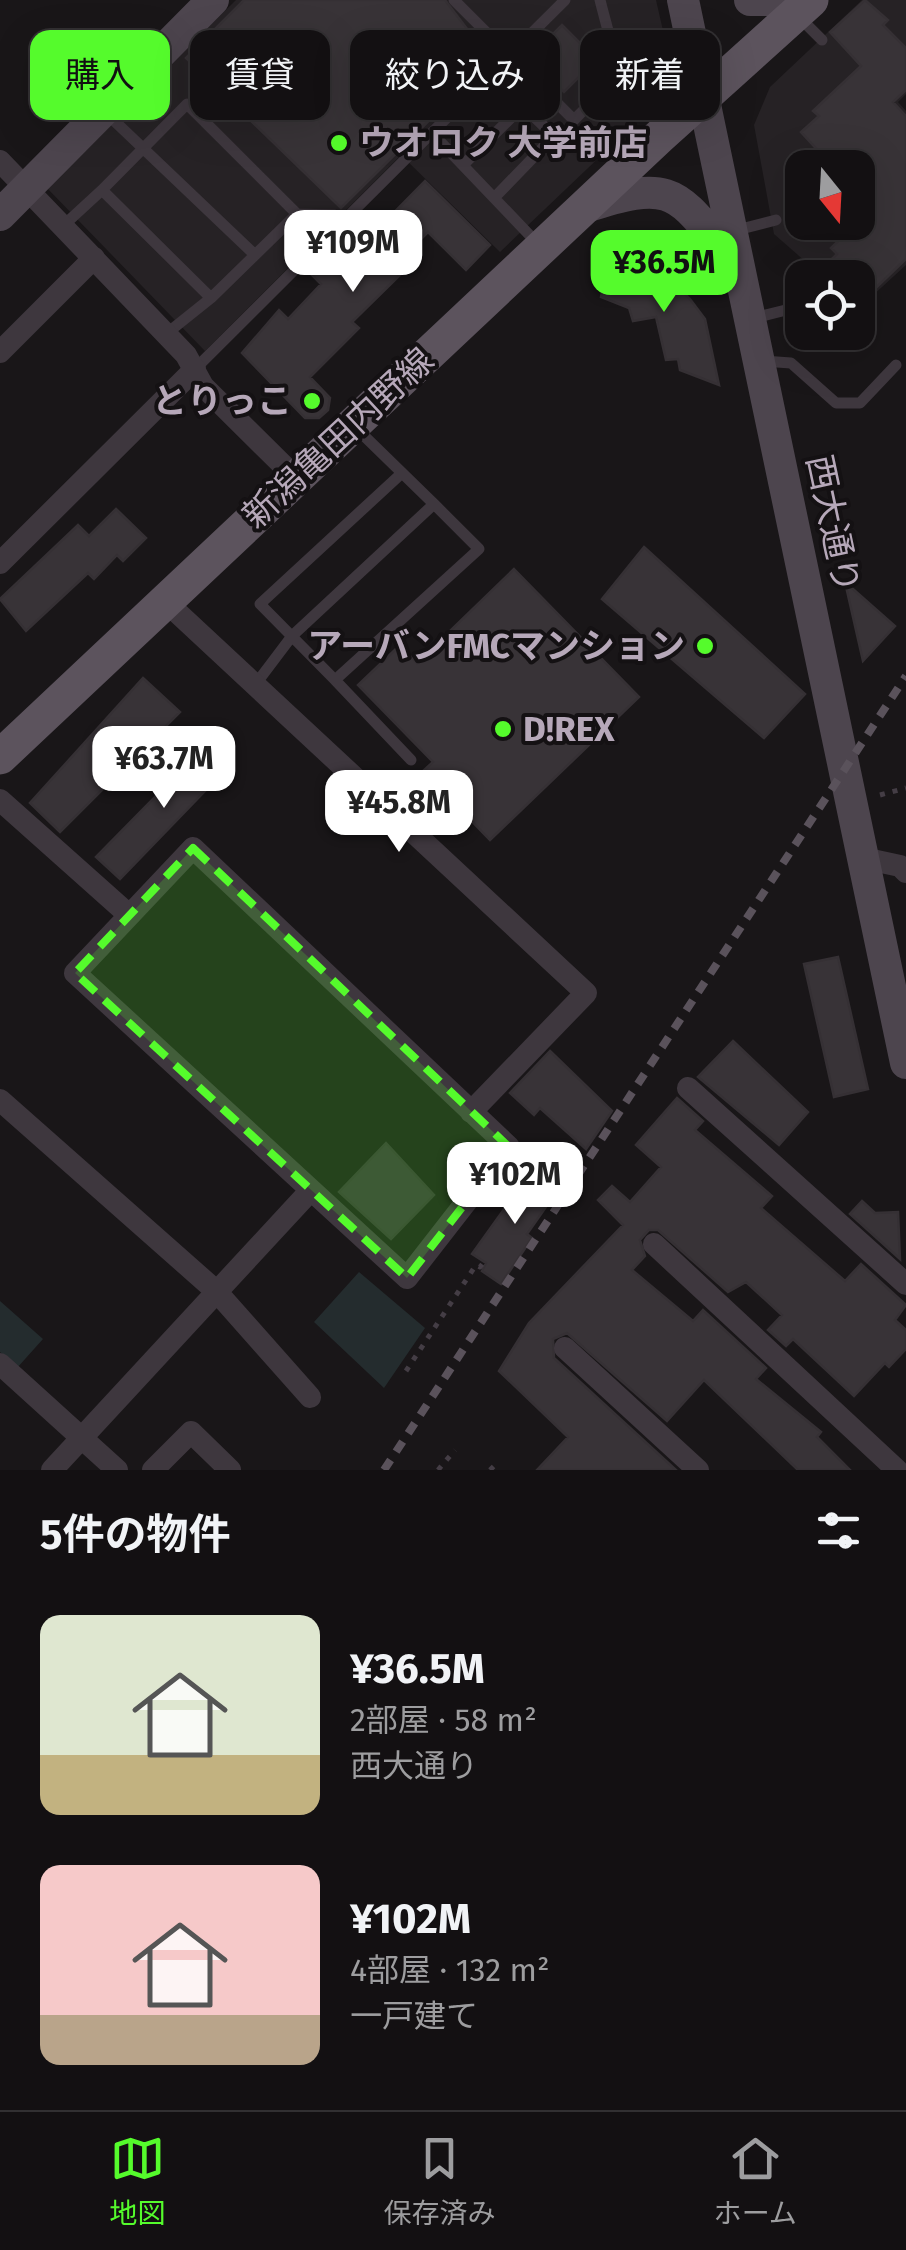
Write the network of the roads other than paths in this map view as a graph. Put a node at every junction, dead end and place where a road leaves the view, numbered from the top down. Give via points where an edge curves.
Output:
1 (213, 0) edge
2 (454, 0) edge
3 (565, 0) edge
4 (600, 0) edge
5 (684, 0) edge
6 (750, 0) edge
7 (796, 5) edge
8 (484, 30) edge
9 (536, 30) edge
10 (690, 30) edge
11 (822, 40) dead end
12 (170, 44) edge
13 (720, 80) edge
14 (560, 106) edge
15 (96, 120) edge
16 (113, 120) edge
17 (445, 120) edge
18 (543, 120) edge
19 (679, 120) edge
20 (707, 120) edge
21 (540, 123) junction
22 (432, 133) junction
23 (144, 148) junction
24 (0, 161) edge
25 (464, 165) junction
26 (26, 188) junction
27 (102, 190) junction
28 (495, 197) junction
29 (586, 207) junction
30 (297, 214) junction
31 (0, 215) edge
32 (776, 220) dead end
33 (343, 222) junction
34 (64, 225) junction
35 (542, 248) junction
36 (733, 248) junction
37 (255, 255) junction
38 (94, 258) junction
39 (211, 298) junction
40 (785, 310) edge
41 (750, 319) junction
42 (166, 334) junction
43 (0, 352) edge
44 (759, 361) junction
45 (896, 365) dead end
46 (194, 368) junction
47 (352, 424) junction
48 (402, 473) junction
49 (295, 477) junction
50 (434, 504) junction
51 (0, 563) edge
52 (166, 602) junction
53 (292, 636) junction
54 (334, 680) junction
55 (255, 685) junction
56 (0, 757) edge
57 (411, 760) dead end
58 (0, 800) edge
59 (863, 858) junction
60 (904, 866) edge
61 (129, 915) junction
62 (906, 1063) edge
63 (688, 1088) dead end
64 (0, 1100) edge
65 (472, 1112) junction
66 (311, 1190) junction
67 (654, 1244) dead end
68 (906, 1284) edge
69 (216, 1291) junction
70 (565, 1348) dead end
71 (0, 1364) edge
72 (310, 1397) dead end
73 (82, 1438) junction
74 (52, 1470) edge
75 (117, 1470) edge
76 (153, 1470) edge
77 (230, 1470) edge
78 (698, 1470) edge
79 (897, 1470) edge

1 - 12 street
2 - 8 lane
3 - 9 lane
4 - 14 lane via 614,75 574,120
5 - 10 street, 西大通り
6 - 7 street
7 - 11 lane
7 - 13 main road, 新潟亀田内野線
15 - 26 street
16 - 23 lane
17 - 22 lane
18 - 21 lane
19 - 29 main road, 新潟亀田内野線
20 - 36 street, 西大通り
21 - 25 lane via 522,106
21 - 28 lane via 554,136
22 - 25 lane
22 - 33 lane
23 - 27 lane
23 - 30 lane via 187,104
23 - 37 lane
24 - 26 street
25 - 28 lane
26 - 31 street
26 - 34 street
27 - 34 lane
27 - 39 lane
28 - 35 lane
29 - 35 main road, 新潟亀田内野線
29 - 36 street via 627,194 667,193
30 - 33 lane via 334,215
30 - 37 lane
32 - 36 lane
33 - 46 lane
34 - 38 street
35 - 47 main road, 新潟亀田内野線
36 - 41 street, 西大通り
37 - 39 lane
38 - 42 street
38 - 43 street
39 - 42 lane
40 - 41 lane
41 - 44 street, 西大通り
42 - 46 street
44 - 45 lane via 791,363 836,403 860,403
44 - 59 street, 西大通り
46 - 49 street via 203,386
46 - 51 street
47 - 48 lane
47 - 49 main road, 新潟亀田内野線
48 - 50 lane
48 - 53 lane via 260,604
49 - 52 main road, 新潟亀田内野線
50 - 53 lane
50 - 54 lane via 479,549
52 - 55 street
52 - 56 main road, 新潟亀田内野線
53 - 54 lane
53 - 55 lane
54 - 57 lane
55 - 65 street via 586,993
58 - 61 street
59 - 60 street
59 - 62 street, 西大通り
61 - 65 street via 193,848
61 - 66 street via 75,974
63 - 68 street
64 - 69 street
65 - 66 street via 509,1146 408,1278
66 - 69 street
67 - 79 street
69 - 72 street
69 - 73 street
70 - 78 street
71 - 73 street
73 - 74 street
73 - 75 street
76 - 77 street via 191,1432

